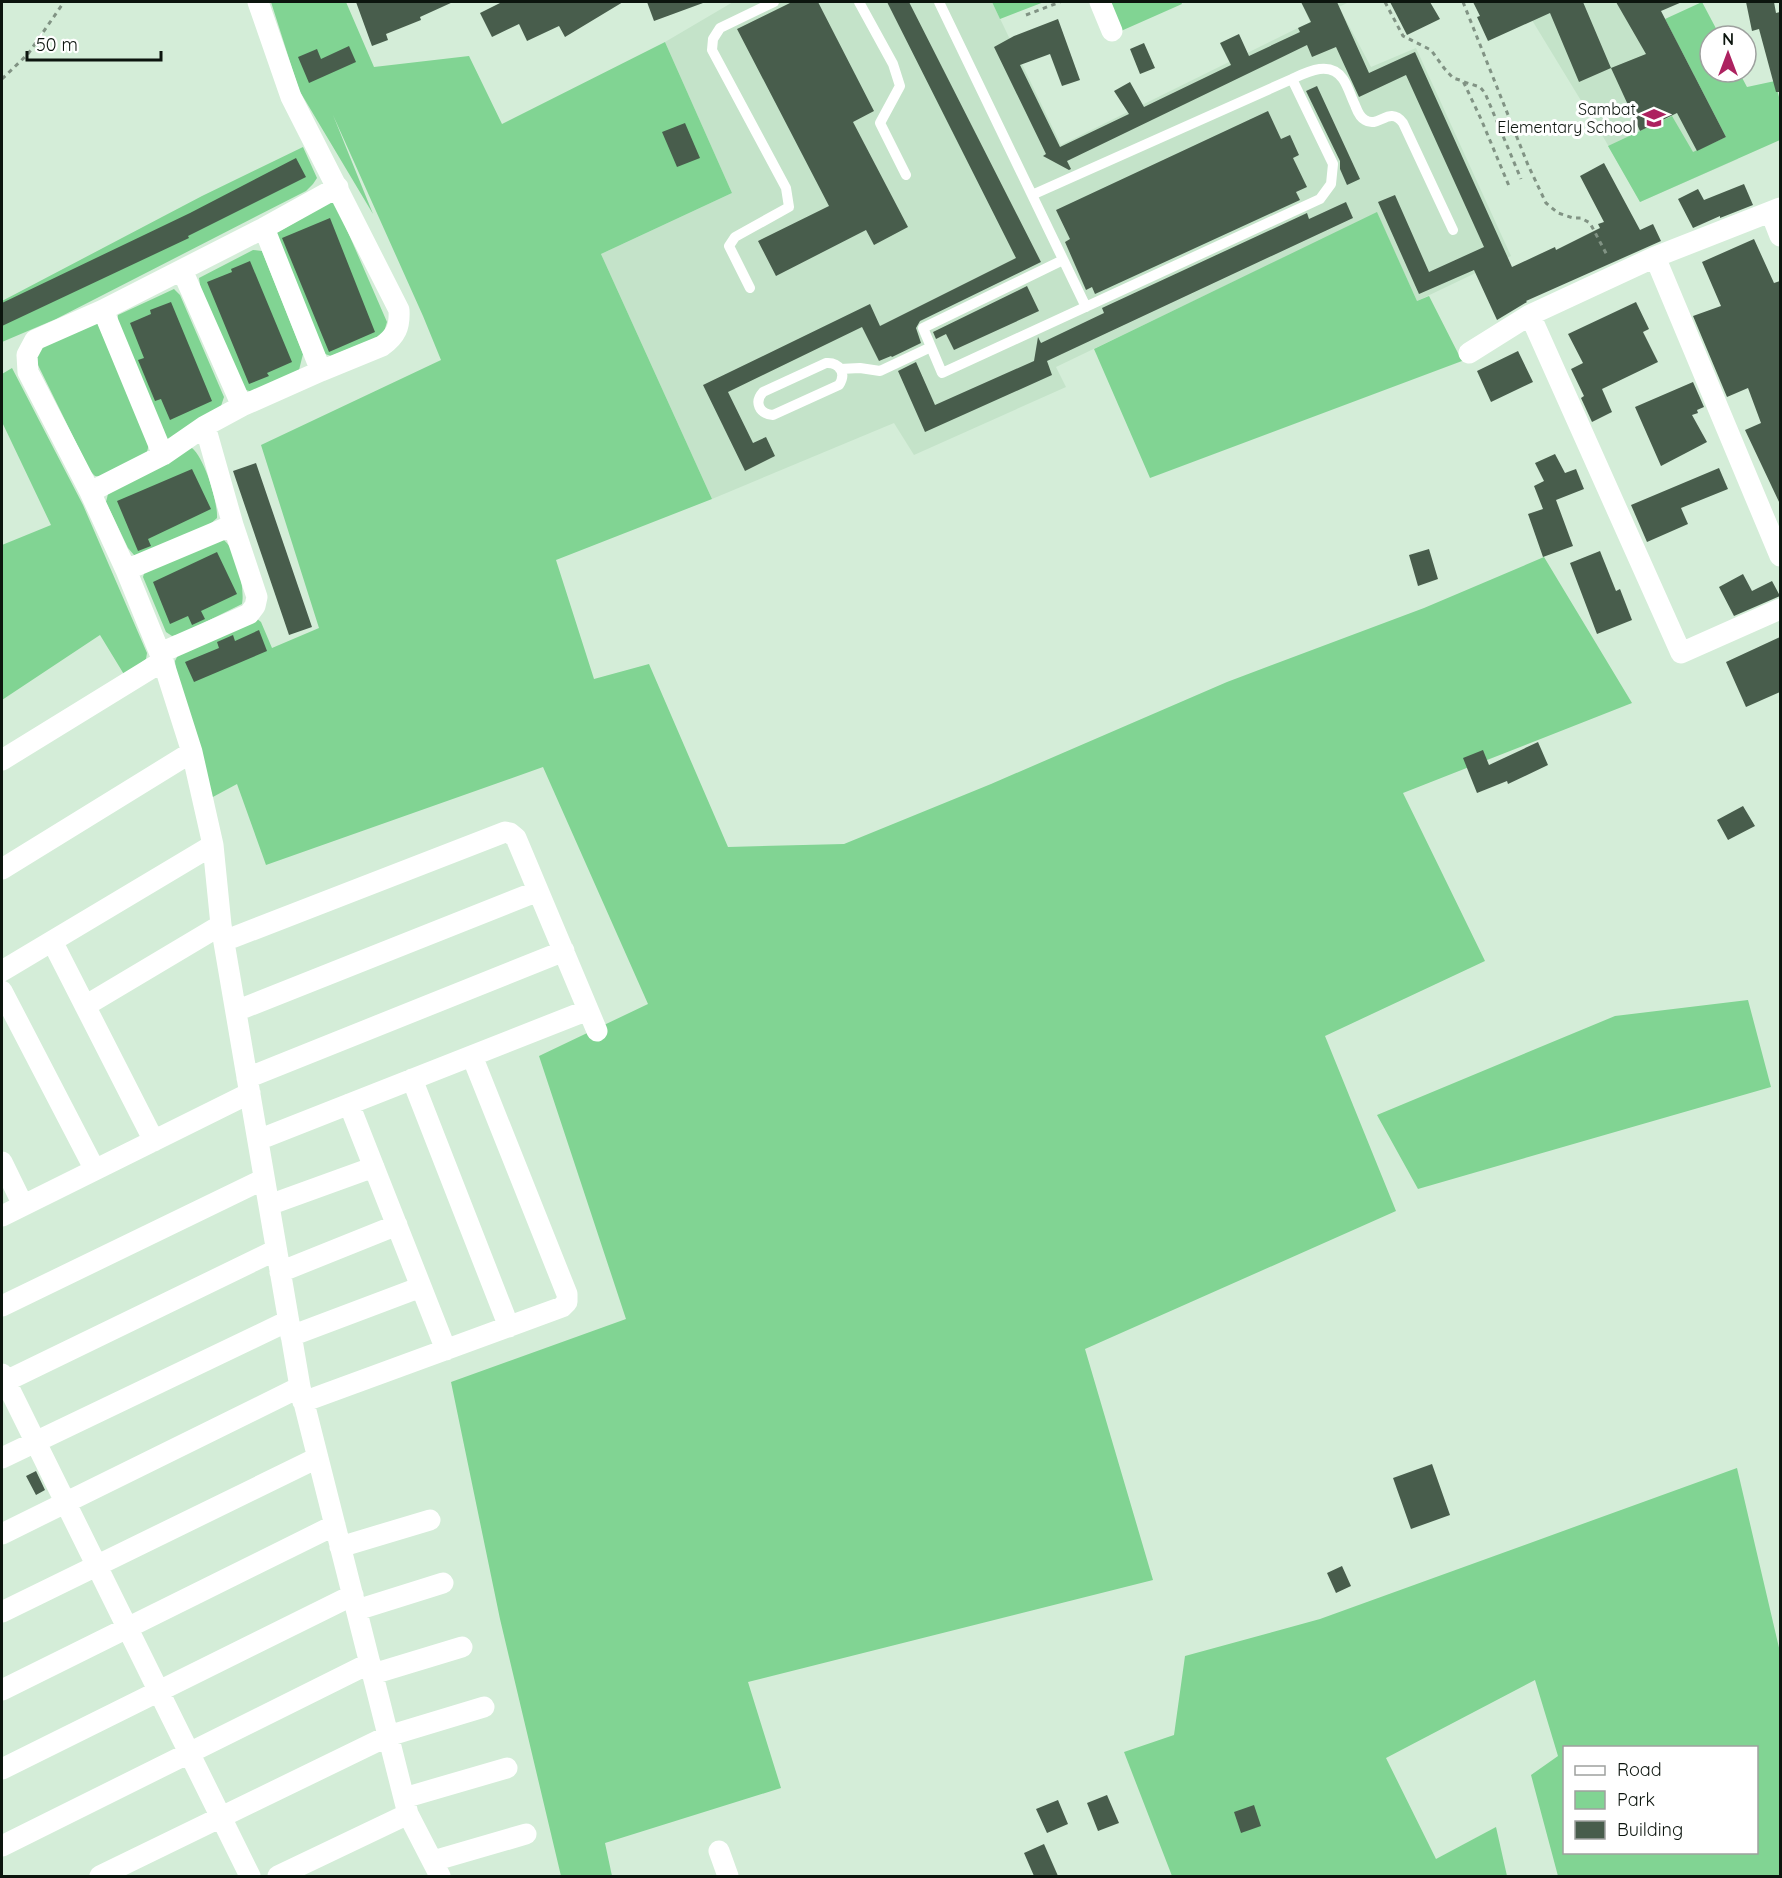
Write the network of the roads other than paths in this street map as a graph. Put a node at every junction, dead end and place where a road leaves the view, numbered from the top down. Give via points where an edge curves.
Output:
1 (258, 2) edge
2 (774, 2) edge
3 (859, 2) edge
4 (939, 2) edge
5 (1100, 2) edge
6 (1112, 31) dead end
7 (1292, 79) junction
8 (906, 175) dead end
9 (338, 187) junction
10 (1032, 195) junction
11 (1775, 211) edge
12 (264, 228) junction
13 (1453, 230) dead end
14 (1780, 236) edge
15 (1655, 257) junction
16 (1063, 260) junction
17 (183, 270) junction
18 (750, 288) dead end
19 (1086, 307) junction
20 (103, 310) junction
21 (1530, 315) junction
22 (931, 347) junction
23 (1469, 352) dead end
24 (840, 369) junction
25 (321, 370) junction
26 (242, 406) junction
27 (205, 426) junction
28 (164, 456) junction
29 (90, 492) junction
30 (233, 525) junction
31 (1780, 556) edge
32 (126, 570) junction
33 (1780, 609) edge
34 (162, 657) junction
35 (192, 752) junction
36 (2, 760) edge
37 (213, 845) junction
38 (2, 869) edge
39 (538, 891) junction
40 (223, 933) junction
41 (51, 940) junction
42 (564, 951) junction
43 (2, 971) edge
44 (2, 991) edge
45 (85, 1006) junction
46 (588, 1010) junction
47 (236, 1011) junction
48 (597, 1030) dead end
49 (472, 1056) junction
50 (412, 1079) junction
51 (249, 1085) junction
52 (350, 1104) junction
53 (154, 1140) junction
54 (258, 1140) junction
55 (2, 1162) edge
56 (374, 1167) junction
57 (95, 1170) junction
58 (264, 1179) junction
59 (23, 1205) junction
60 (269, 1205) junction
61 (2, 1216) edge
62 (397, 1225) junction
63 (276, 1250) junction
64 (280, 1272) junction
65 (421, 1287) junction
66 (2, 1306) edge
67 (509, 1327) junction
68 (290, 1329) junction
69 (446, 1350) junction
70 (3, 1379) edge
71 (302, 1394) junction
72 (35, 1442) junction
73 (2, 1458) edge
74 (318, 1458) junction
75 (65, 1503) junction
76 (430, 1520) dead end
77 (335, 1525) junction
78 (2, 1534) edge
79 (340, 1546) junction
80 (96, 1566) junction
81 (443, 1582) dead end
82 (355, 1603) junction
83 (2, 1612) edge
84 (127, 1628) junction
85 (462, 1647) dead end
86 (371, 1669) junction
87 (2, 1690) edge
88 (158, 1691) junction
89 (484, 1707) dead end
90 (388, 1736) junction
91 (189, 1753) junction
92 (507, 1768) dead end
93 (2, 1769) edge
94 (406, 1806) junction
95 (221, 1818) junction
96 (526, 1833) dead end
97 (2, 1846) edge
98 (719, 1851) dead end
99 (435, 1872) edge
100 (100, 1876) edge
101 (250, 1876) edge
102 (278, 1876) edge
103 (728, 1876) edge

1 - 9 street via 291,97
2 - 18 lane via 720,28 712,50 786,188 789,207 735,237 729,246
3 - 8 lane via 893,64 900,86 880,123
4 - 10 lane
5 - 6 street
7 - 10 lane
7 - 13 lane via 1315,69 1330,69 1342,77 1364,120 1371,123 1392,115 1399,117
7 - 19 lane via 1333,164 1331,184 1320,199
9 - 12 street
9 - 25 street via 399,310 400,321 397,332 382,346
10 - 16 lane
11 - 14 street
11 - 15 street
12 - 17 street
12 - 25 street
15 - 21 street
15 - 31 street
16 - 19 lane
16 - 22 lane via 922,328
17 - 20 street
17 - 26 street
19 - 22 lane via 942,373
20 - 28 street
20 - 29 street via 35,340 26,364
21 - 23 street
21 - 33 street via 1681,653
22 - 24 lane via 880,371
24 - 24 lane via 826,363 763,392 758,399 759,407 772,415 836,387 842,381
25 - 26 street
26 - 27 street
27 - 28 street
27 - 30 street
28 - 29 street
29 - 32 street
30 - 32 street
30 - 34 street via 257,597 255,606 249,614
32 - 34 street
34 - 35 street
34 - 36 street
35 - 37 street
35 - 38 street
37 - 40 street
37 - 41 street
39 - 40 street via 516,838 505,832
39 - 42 street
39 - 47 street
40 - 45 street
40 - 47 street
41 - 43 street
41 - 45 street
42 - 46 street
42 - 51 street
44 - 57 street
45 - 53 street
46 - 48 street
46 - 49 street
47 - 51 street
49 - 50 street
49 - 67 street via 567,1294 562,1307
50 - 52 street
50 - 67 street
51 - 53 street
51 - 54 street
52 - 54 street
52 - 56 street
53 - 57 street
54 - 58 street
55 - 59 street
56 - 60 street
56 - 62 street
57 - 59 street
58 - 60 street
58 - 66 street
59 - 61 street
60 - 63 street
62 - 64 street
62 - 65 street
63 - 64 street
63 - 70 street
64 - 68 street
65 - 68 street
65 - 69 street
67 - 69 street
68 - 71 street
68 - 72 street
69 - 71 street
70 - 72 street
71 - 74 street
71 - 75 street
72 - 73 street
72 - 75 street
74 - 77 street
74 - 80 street
75 - 78 street
75 - 80 street
76 - 79 street
77 - 79 street
77 - 84 street
79 - 82 street
80 - 83 street
80 - 84 street
81 - 82 street
82 - 86 street
82 - 88 street
84 - 87 street
84 - 88 street
85 - 86 street
86 - 90 street
86 - 91 street
88 - 91 street
88 - 93 street
89 - 90 street
90 - 94 street
90 - 95 street
91 - 95 street
91 - 97 street
92 - 94 street
94 - 99 street
94 - 102 street
95 - 100 street
95 - 101 street
96 - 99 street
98 - 103 street

